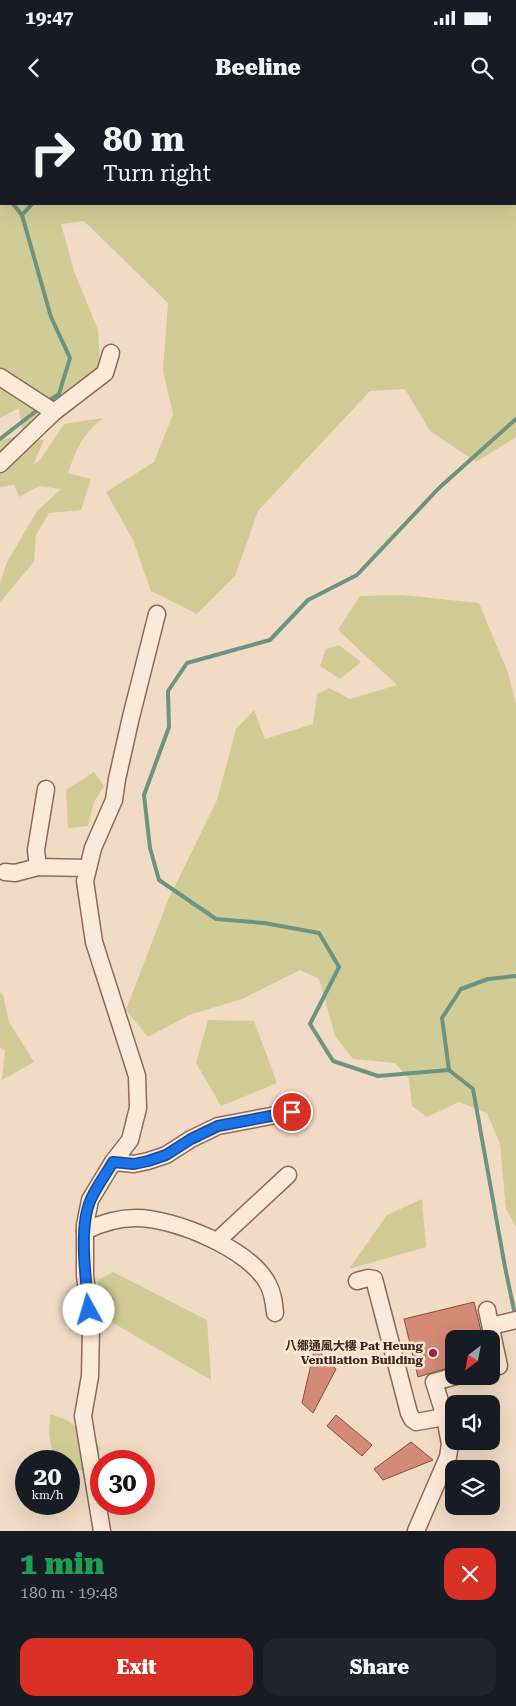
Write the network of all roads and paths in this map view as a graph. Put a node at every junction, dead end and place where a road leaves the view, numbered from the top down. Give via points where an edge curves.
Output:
1 (111, 353) dead end
2 (0, 377) edge
3 (48, 407) junction
4 (0, 464) edge
5 (157, 614) dead end
6 (46, 789) dead end
7 (38, 867) junction
8 (88, 868) junction
9 (5, 872) dead end
10 (292, 1112) dead end
11 (113, 1162) junction
12 (288, 1175) dead end
13 (85, 1231) junction
14 (217, 1241) junction
15 (357, 1281) dead end
16 (487, 1310) dead end
17 (275, 1313) dead end
18 (516, 1320) edge
19 (491, 1326) junction
20 (492, 1330) edge
21 (445, 1379) edge
22 (445, 1417) joint
23 (449, 1450) edge
24 (102, 1531) edge
25 (416, 1531) edge

1 - 3 street via 105,373
2 - 3 street
3 - 4 street
5 - 8 street via 114,800
6 - 7 street via 36,850
7 - 8 street
7 - 9 street
8 - 11 street via 85,881 94,942 137,1076 138,1108 130,1140
10 - 11 street via 218,1126 166,1155 148,1161 134,1164
11 - 13 street via 90,1200
12 - 14 street
13 - 14 street via 114,1220 137,1218 171,1222
13 - 24 street via 85,1275 91,1328 90,1376 83,1416
14 - 17 street via 261,1272 269,1284
15 - 22 street via 374,1279 412,1419 416,1422
16 - 19 street
18 - 19 street
19 - 20 street
21 - 22 street via 434,1382
23 - 25 street

